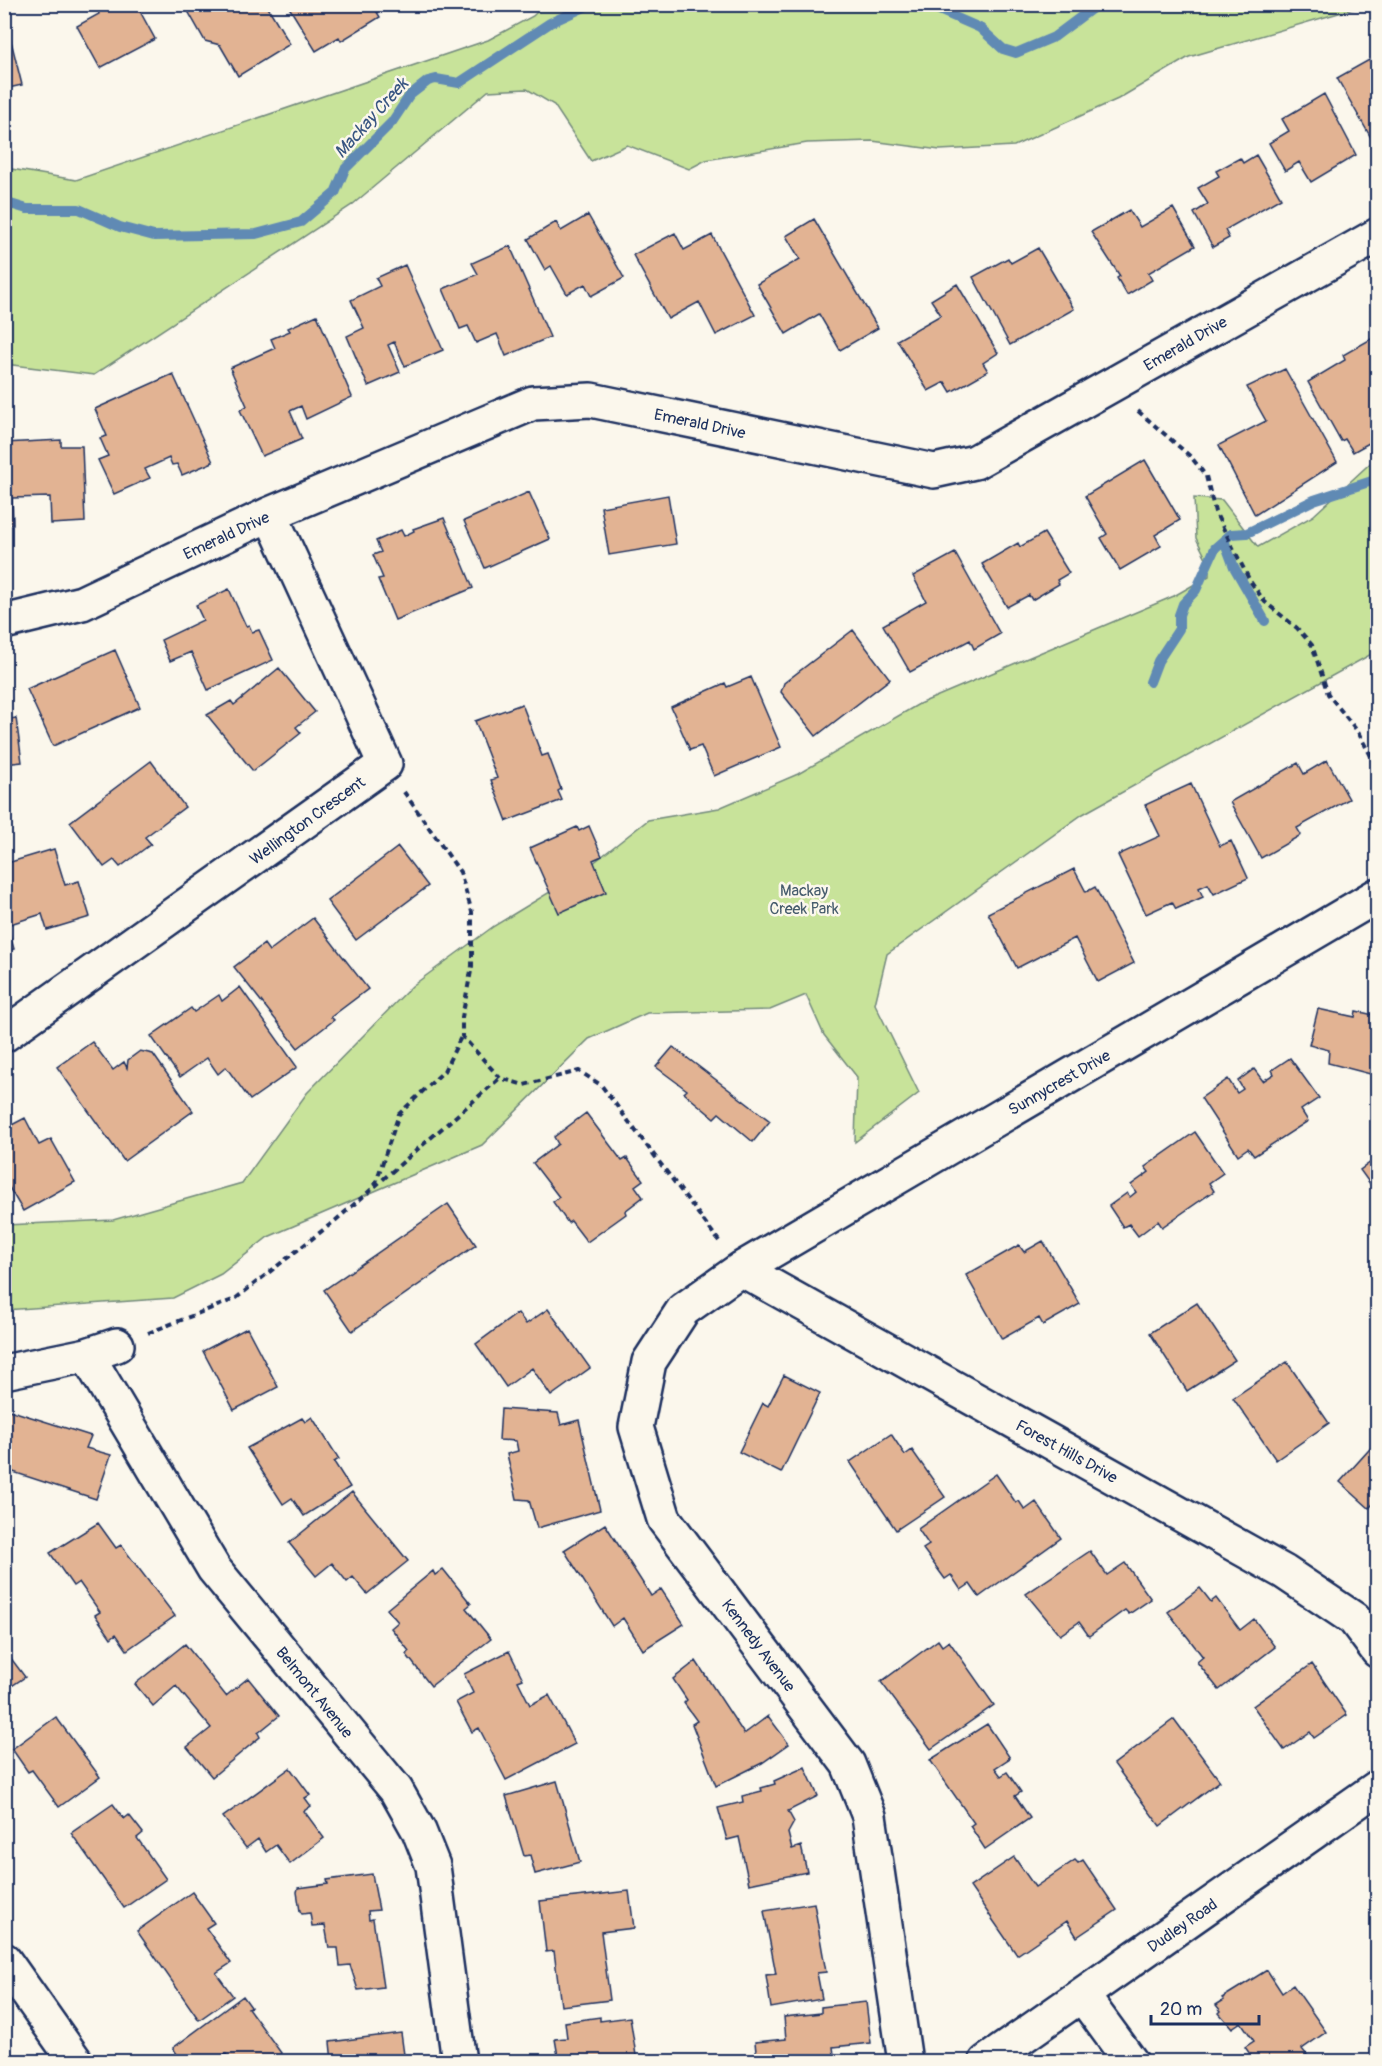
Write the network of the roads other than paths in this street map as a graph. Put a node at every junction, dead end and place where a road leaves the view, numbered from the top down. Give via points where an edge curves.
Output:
1 (1377, 235) edge
2 (270, 514) junction
3 (4, 621) edge
4 (1377, 895) edge
5 (4, 1035) edge
6 (741, 1269) junction
7 (4, 1372) edge
8 (1377, 1651) edge
9 (1377, 1787) edge
10 (4, 1960) edge
11 (1082, 1995) junction
12 (76, 2061) edge
13 (459, 2061) edge
14 (905, 2061) edge
15 (986, 2061) edge
16 (1131, 2061) edge

1 - 2 street, Emerald Drive via 975,462 934,471 591,400 533,403
2 - 3 street, Emerald Drive via 82,603
2 - 5 street, Wellington Crescent via 385,764
4 - 6 street, Sunnycrest Drive
6 - 8 street, Forest Hills Drive via 1284,1572 1354,1619
6 - 14 street, Kennedy Avenue via 683,1310 649,1362 636,1427 664,1519 848,1764 870,1816
7 - 13 street, Belmont Avenue via 102,1350 214,1569 396,1791 433,1866
9 - 11 street, Dudley Road
10 - 12 street
11 - 15 street, Dudley Road
11 - 16 street

